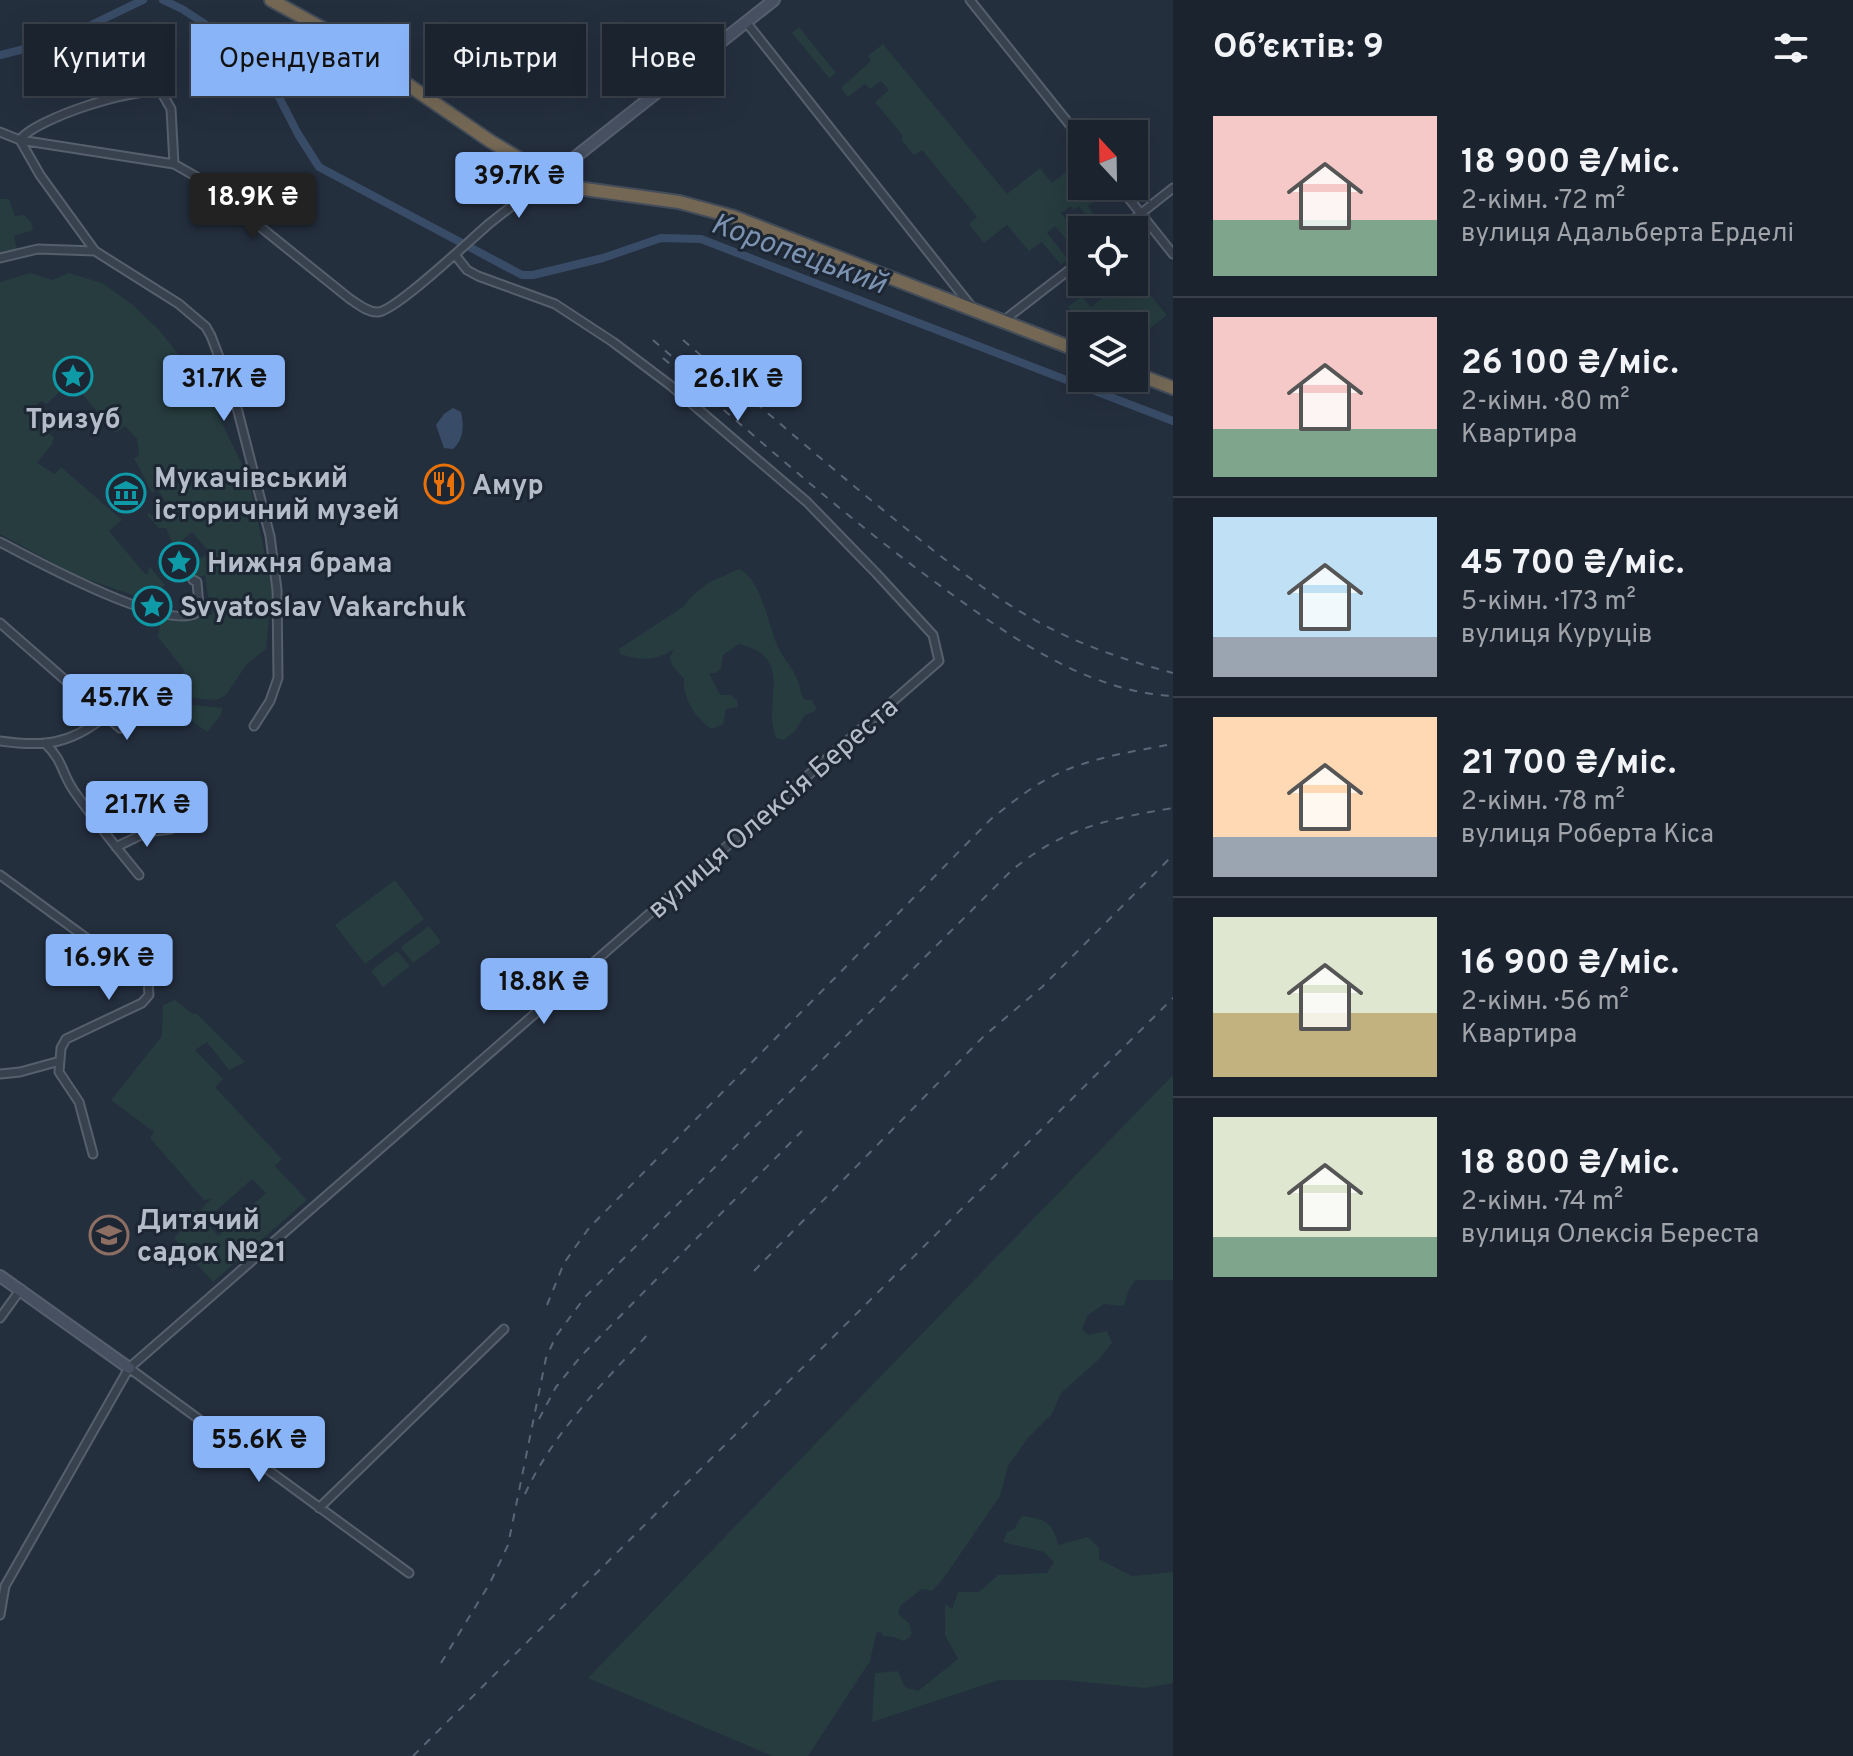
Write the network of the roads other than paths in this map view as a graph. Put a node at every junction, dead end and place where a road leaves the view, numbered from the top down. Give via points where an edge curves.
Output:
1 (271, 0) edge
2 (774, 0) edge
3 (970, 0) edge
4 (746, 22) junction
5 (1068, 122) edge
6 (0, 132) edge
7 (20, 140) junction
8 (174, 164) junction
9 (550, 177) junction
10 (1173, 188) edge
11 (1130, 200) edge
12 (1141, 214) junction
13 (1138, 216) edge
14 (95, 251) junction
15 (458, 254) junction
16 (1173, 254) edge
17 (0, 258) edge
18 (1068, 271) edge
19 (974, 311) junction
20 (1003, 321) junction
21 (1068, 347) edge
22 (1148, 378) edge
23 (1173, 388) edge
24 (0, 542) edge
25 (193, 580) dead end
26 (0, 623) edge
27 (184, 701) dead end
28 (104, 717) junction
29 (254, 726) dead end
30 (0, 741) edge
31 (45, 743) junction
32 (171, 829) dead end
33 (116, 847) junction
34 (0, 875) edge
35 (139, 875) dead end
36 (60, 1061) junction
37 (0, 1074) edge
38 (93, 1154) dead end
39 (0, 1276) edge
40 (21, 1289) junction
41 (0, 1318) edge
42 (504, 1329) dead end
43 (129, 1368) junction
44 (319, 1508) junction
45 (409, 1573) dead end
46 (0, 1615) edge

1 - 9 highway via 353,46
2 - 4 street
3 - 5 street
4 - 9 street
4 - 19 street
6 - 7 street
7 - 8 street
7 - 8 street via 51,120 154,90 171,109
7 - 14 street
8 - 15 street via 373,313 390,308
9 - 15 street
9 - 19 highway via 577,188 704,207
10 - 12 street
11 - 12 street
12 - 13 street
12 - 16 street
14 - 17 street via 38,249
14 - 29 street via 206,327 228,377 270,536 277,590 278,678
15 - 43 street, вулиця Олексія Береста via 467,270 555,304 670,385 807,502 933,635 939,661
18 - 20 street
19 - 20 highway
20 - 21 highway
22 - 23 highway
24 - 25 street via 98,591 165,615 196,613
26 - 28 street
27 - 28 street via 155,696 120,728
28 - 31 street via 84,733
30 - 31 street
31 - 33 street
32 - 33 street via 147,832
33 - 35 street
34 - 36 street via 148,983 149,995 142,1003 66,1039
36 - 37 street
36 - 38 street via 59,1072 79,1102
39 - 40 street
40 - 41 street
40 - 43 street
42 - 44 street
43 - 44 street
43 - 46 street, вулиця Олексія Береста via 5,1586
44 - 45 street

